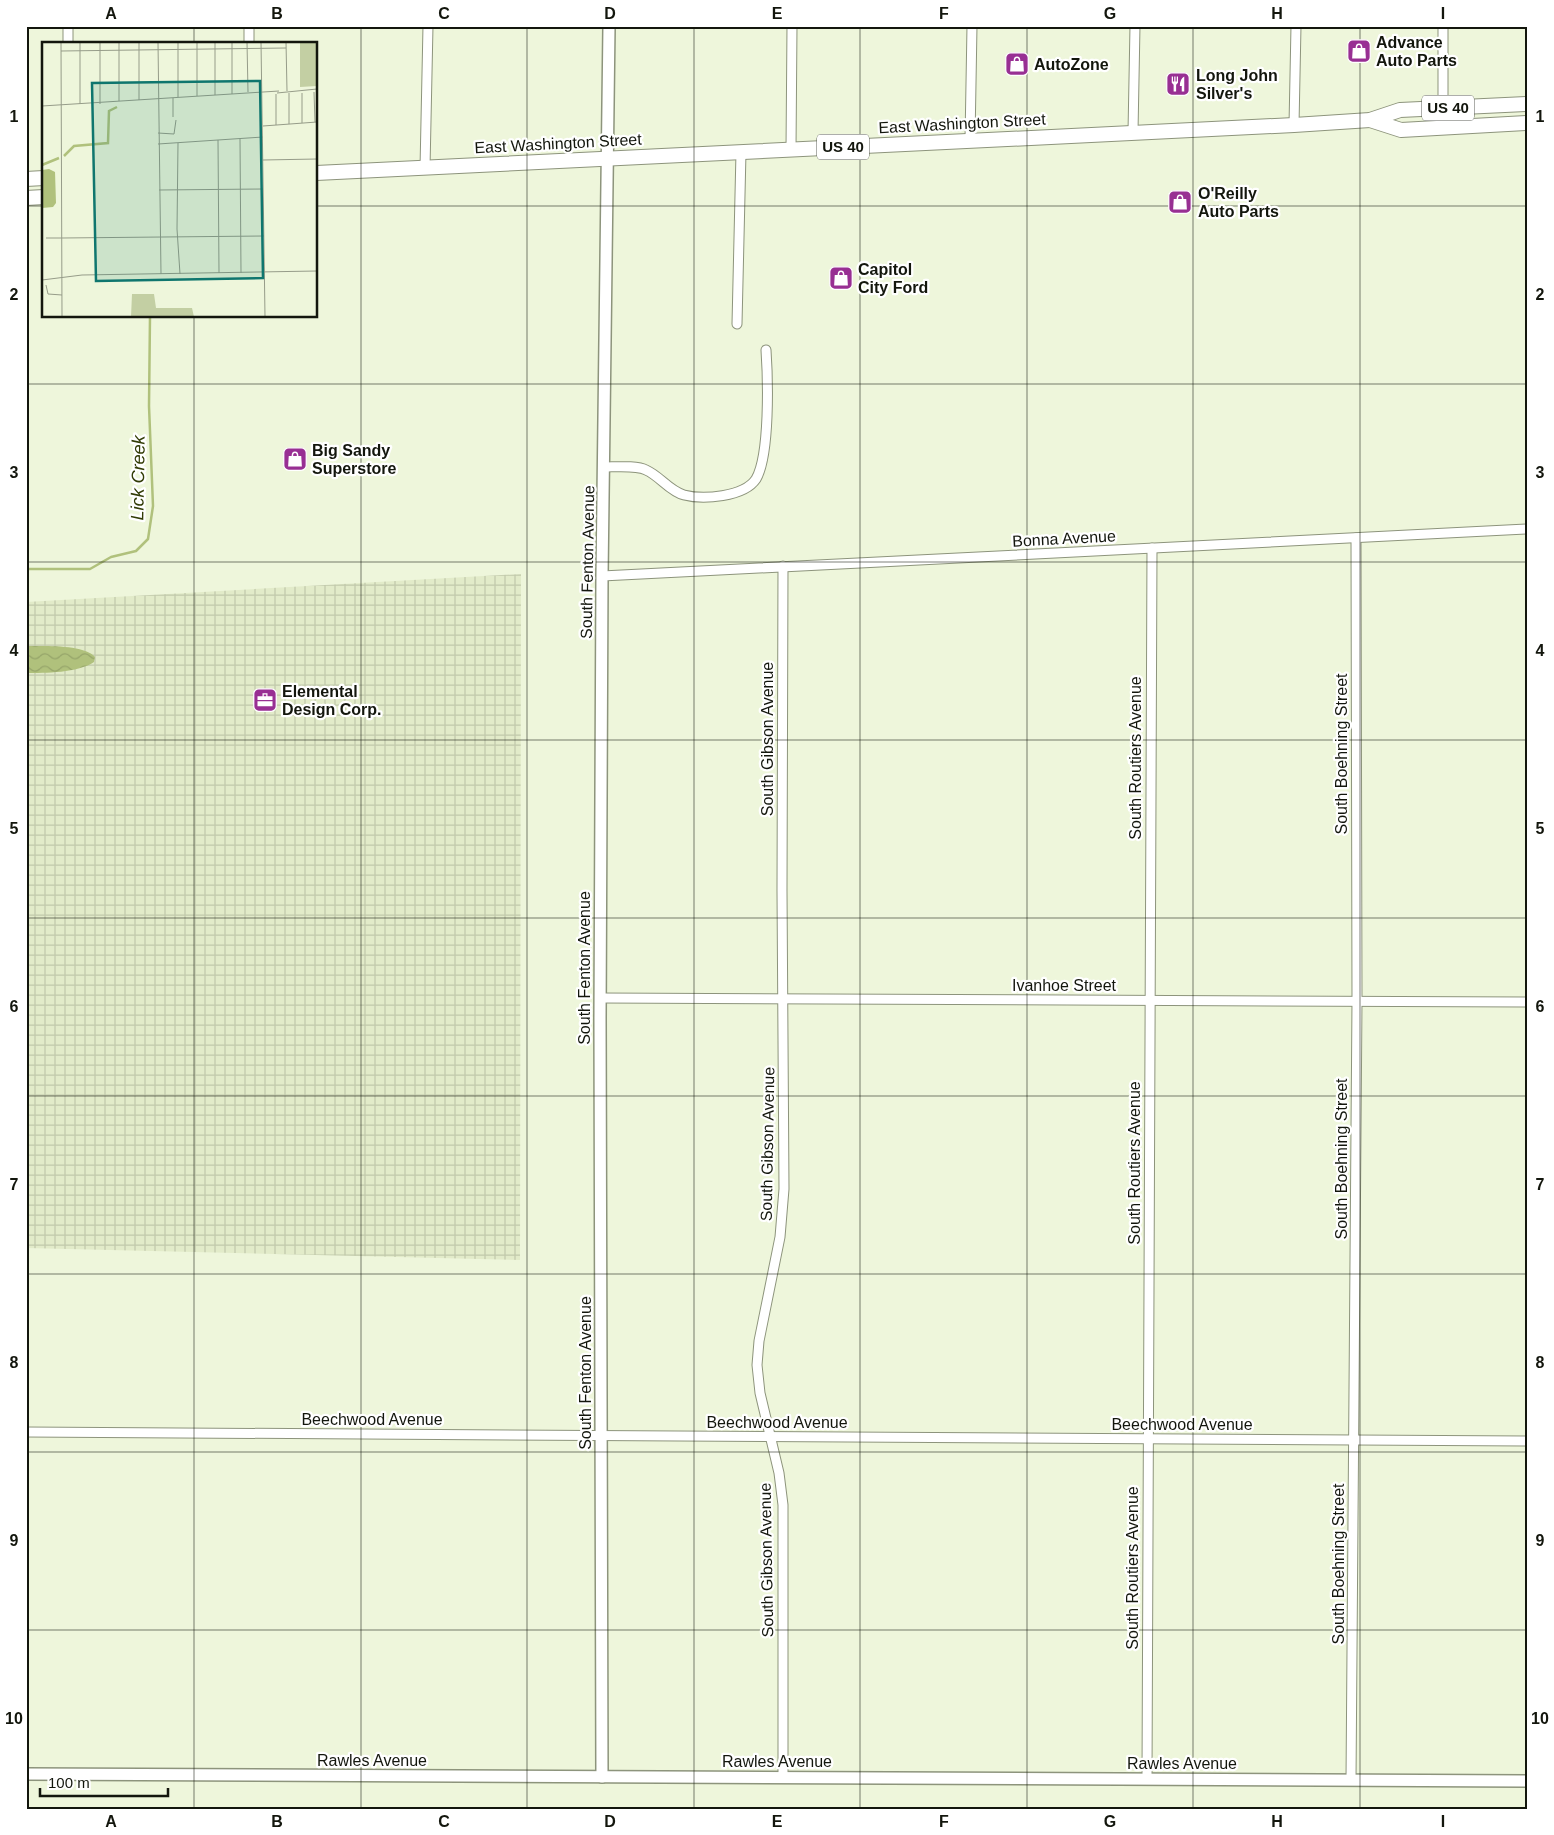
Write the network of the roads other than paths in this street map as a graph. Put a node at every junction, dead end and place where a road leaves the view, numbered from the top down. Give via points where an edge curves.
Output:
1 (68, 26) edge
2 (249, 26) edge
3 (428, 26) edge
4 (609, 26) edge
5 (792, 26) edge
6 (972, 26) edge
7 (1135, 26) edge
8 (1296, 26) edge
9 (1443, 26) edge
10 (68, 42) edge
11 (249, 42) edge
12 (1528, 104) edge
13 (1443, 108) junction
14 (1370, 120) junction
15 (1528, 123) edge
16 (1294, 125) junction
17 (1133, 132) junction
18 (970, 140) junction
19 (790, 149) junction
20 (741, 152) junction
21 (607, 158) junction
22 (425, 168) junction
23 (318, 173) edge
24 (42, 178) edge
25 (26, 179) edge
26 (42, 197) edge
27 (26, 198) edge
28 (737, 324) dead end
29 (766, 350) dead end
30 (604, 467) junction
31 (1528, 529) edge
32 (1356, 538) junction
33 (1152, 548) junction
34 (783, 566) junction
35 (602, 576) junction
36 (601, 998) junction
37 (782, 999) junction
38 (1150, 1000) junction
39 (1357, 1002) junction
40 (1528, 1002) edge
41 (26, 1432) edge
42 (601, 1436) junction
43 (771, 1436) junction
44 (1147, 1439) junction
45 (1353, 1440) junction
46 (1528, 1441) edge
47 (26, 1774) edge
48 (602, 1777) junction
49 (783, 1777) junction
50 (1147, 1779) junction
51 (1351, 1780) junction
52 (1528, 1781) edge

1 - 10 street
2 - 11 street
3 - 22 street
4 - 21 street, South Fenton Avenue
5 - 19 street
6 - 18 street
7 - 17 street
8 - 16 street
9 - 13 street
12 - 13 main road, East Washington Street / US 40
13 - 14 main road, East Washington Street / US 40 via 1400,110
14 - 15 main road, East Washington Street / US 40 via 1401,130
14 - 16 main road, East Washington Street / US 40
16 - 17 main road, East Washington Street / US 40
17 - 18 main road, East Washington Street / US 40
18 - 19 main road, East Washington Street / US 40
19 - 20 main road, East Washington Street / US 40
20 - 21 main road, East Washington Street / US 40
20 - 28 street
21 - 22 main road, East Washington Street / US 40
21 - 30 street, South Fenton Avenue
22 - 23 main road, East Washington Street / US 40
24 - 25 main road
26 - 27 main road
29 - 30 street via 766,437 760,469 748,486 733,494 686,496 645,469
30 - 35 street, South Fenton Avenue
31 - 32 street, Bonna Avenue
32 - 33 street, Bonna Avenue
32 - 39 street, South Boehning Street
33 - 34 street, Bonna Avenue
33 - 38 street, South Routiers Avenue
34 - 35 street, Bonna Avenue
34 - 37 street, South Gibson Avenue
35 - 36 street, South Fenton Avenue
36 - 37 street, Ivanhoe Street
36 - 42 street, South Fenton Avenue
37 - 38 street, Ivanhoe Street
37 - 43 street, South Gibson Avenue via 782,1212 757,1365
38 - 39 street, Ivanhoe Street
38 - 44 street, South Routiers Avenue
39 - 40 street, Ivanhoe Street
39 - 45 street, South Boehning Street
41 - 42 street, Beechwood Avenue
42 - 43 street, Beechwood Avenue
42 - 48 street, South Fenton Avenue
43 - 44 street, Beechwood Avenue
43 - 49 street, South Gibson Avenue via 784,1516
44 - 45 street, Beechwood Avenue
44 - 50 street, South Routiers Avenue
45 - 46 street, Beechwood Avenue
45 - 51 street, South Boehning Street
47 - 48 street, Rawles Avenue
48 - 49 street, Rawles Avenue
49 - 50 street, Rawles Avenue
50 - 51 street, Rawles Avenue
51 - 52 street, Rawles Avenue

